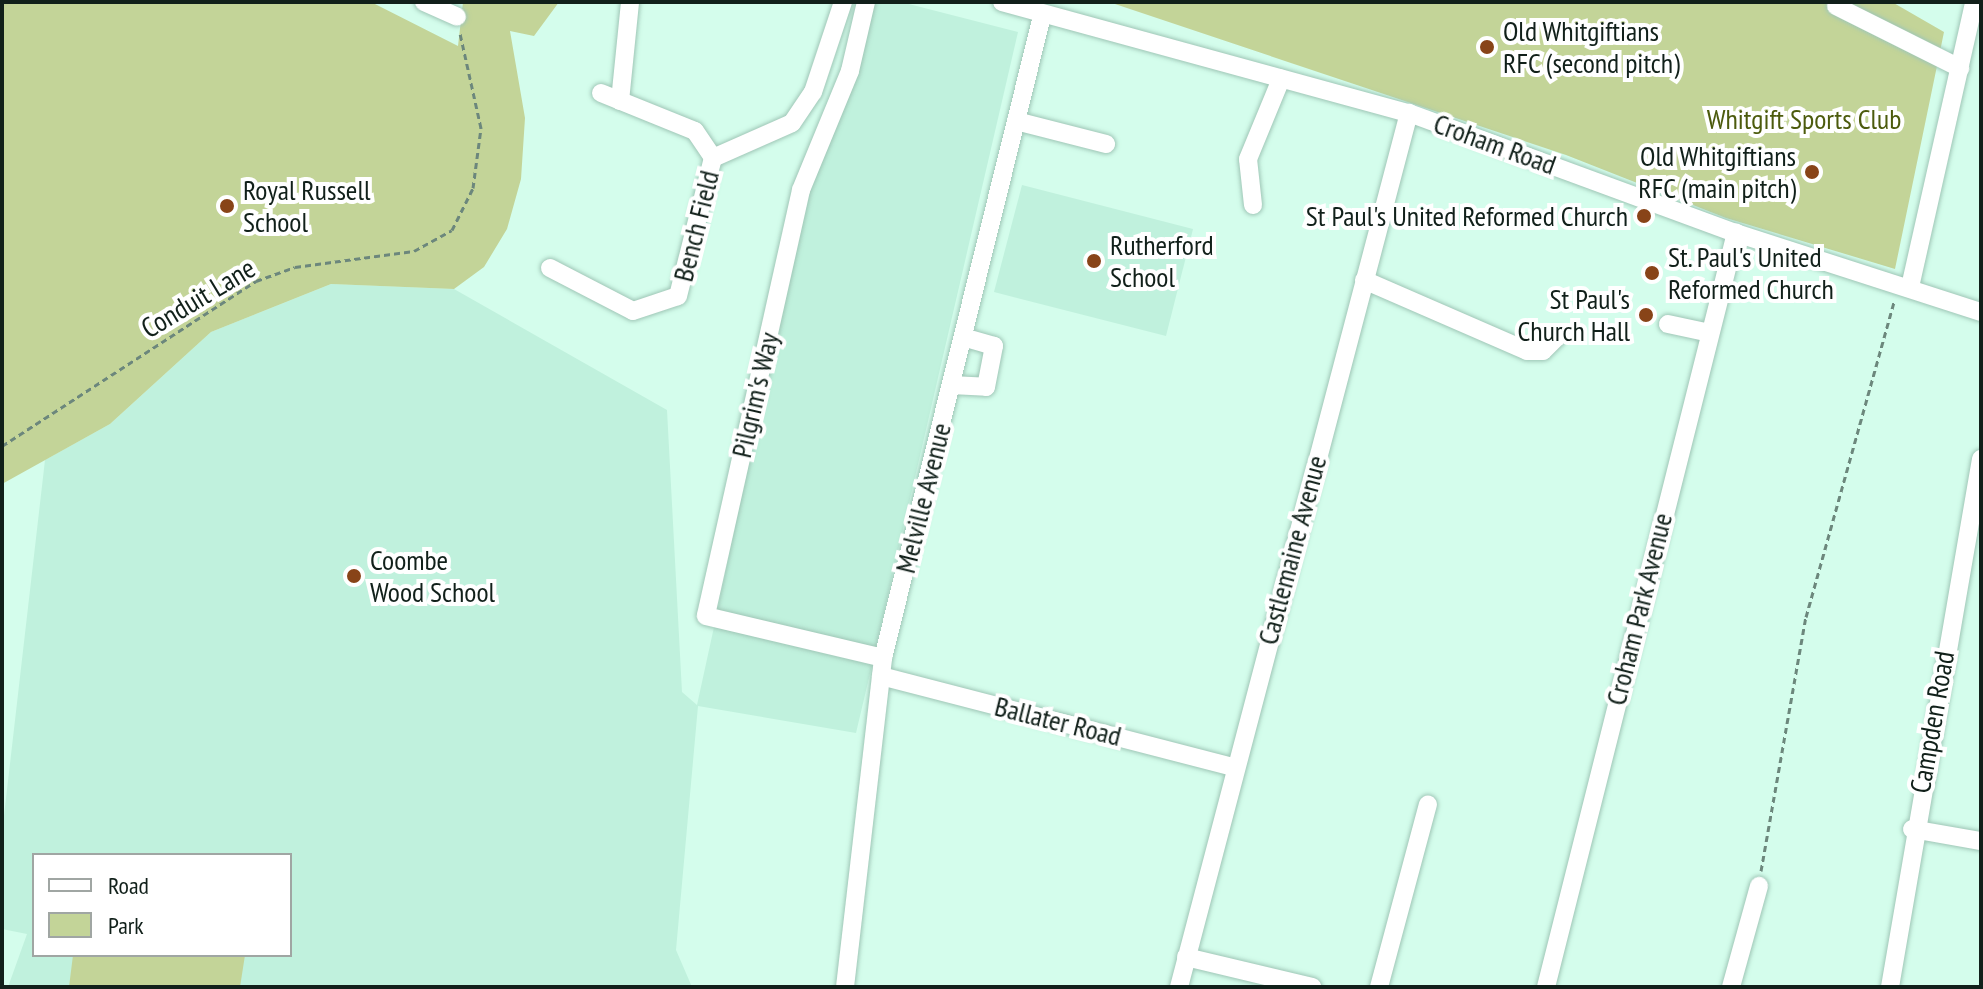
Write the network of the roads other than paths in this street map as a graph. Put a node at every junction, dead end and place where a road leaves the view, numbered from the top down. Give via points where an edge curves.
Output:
1 (424, 2) edge
2 (843, 2) edge
3 (866, 2) edge
4 (1974, 2) edge
5 (630, 3) edge
6 (1010, 3) edge
7 (1836, 6) dead end
8 (1042, 16) junction
9 (457, 17) road end
10 (1960, 68) junction
11 (1281, 79) junction
12 (601, 93) dead end
13 (620, 101) junction
14 (1409, 113) junction
15 (1016, 121) junction
16 (1106, 144) dead end
17 (713, 158) junction
18 (1253, 205) dead end
19 (1736, 233) junction
20 (550, 268) dead end
21 (1364, 280) junction
22 (1904, 285) junction
23 (1981, 312) edge
24 (1668, 324) dead end
25 (1710, 333) junction
26 (1558, 336) dead end
27 (963, 337) junction
28 (951, 385) junction
29 (1981, 459) edge
30 (882, 667) junction
31 (1234, 767) junction
32 (1428, 804) dead end
33 (1912, 829) junction
34 (1981, 841) edge
35 (1759, 886) road end
36 (1186, 957) junction
37 (845, 987) edge
38 (1179, 987) edge
39 (1312, 987) edge
40 (1379, 987) edge
41 (1546, 987) edge
42 (1731, 987) edge
43 (1890, 987) edge

1 - 9 street
2 - 17 street, Bench Field via 813,92 792,123
3 - 30 street, Pilgrim's Way via 850,71 801,190 706,616
4 - 10 street
5 - 13 street
6 - 8 street, Croham Road
7 - 10 street
8 - 11 street, Croham Road
8 - 15 street, Melville Avenue
10 - 22 street
11 - 14 street, Croham Road
11 - 18 street via 1248,159
12 - 13 street, Bench Field
13 - 17 street, Bench Field via 695,131
14 - 19 street, Croham Road
14 - 21 street, Castlemaine Avenue
15 - 16 street
15 - 27 street, Melville Avenue
17 - 20 street, Bench Field via 678,296 633,311
19 - 22 street, Croham Road
19 - 25 street, Croham Park Avenue
21 - 26 street via 1527,351 1543,351
21 - 31 street, Castlemaine Avenue
22 - 23 street, Croham Road
24 - 25 street
25 - 41 street, Croham Park Avenue
27 - 28 street, Melville Avenue
27 - 28 street via 994,346 986,387
28 - 30 street, Melville Avenue
29 - 33 street, Campden Road
30 - 31 street, Ballater Road
30 - 37 street, Melville Avenue
31 - 36 street, Castlemaine Avenue
32 - 40 street
33 - 34 street
33 - 43 street, Campden Road
35 - 42 street
36 - 38 street, Castlemaine Avenue
36 - 39 street

